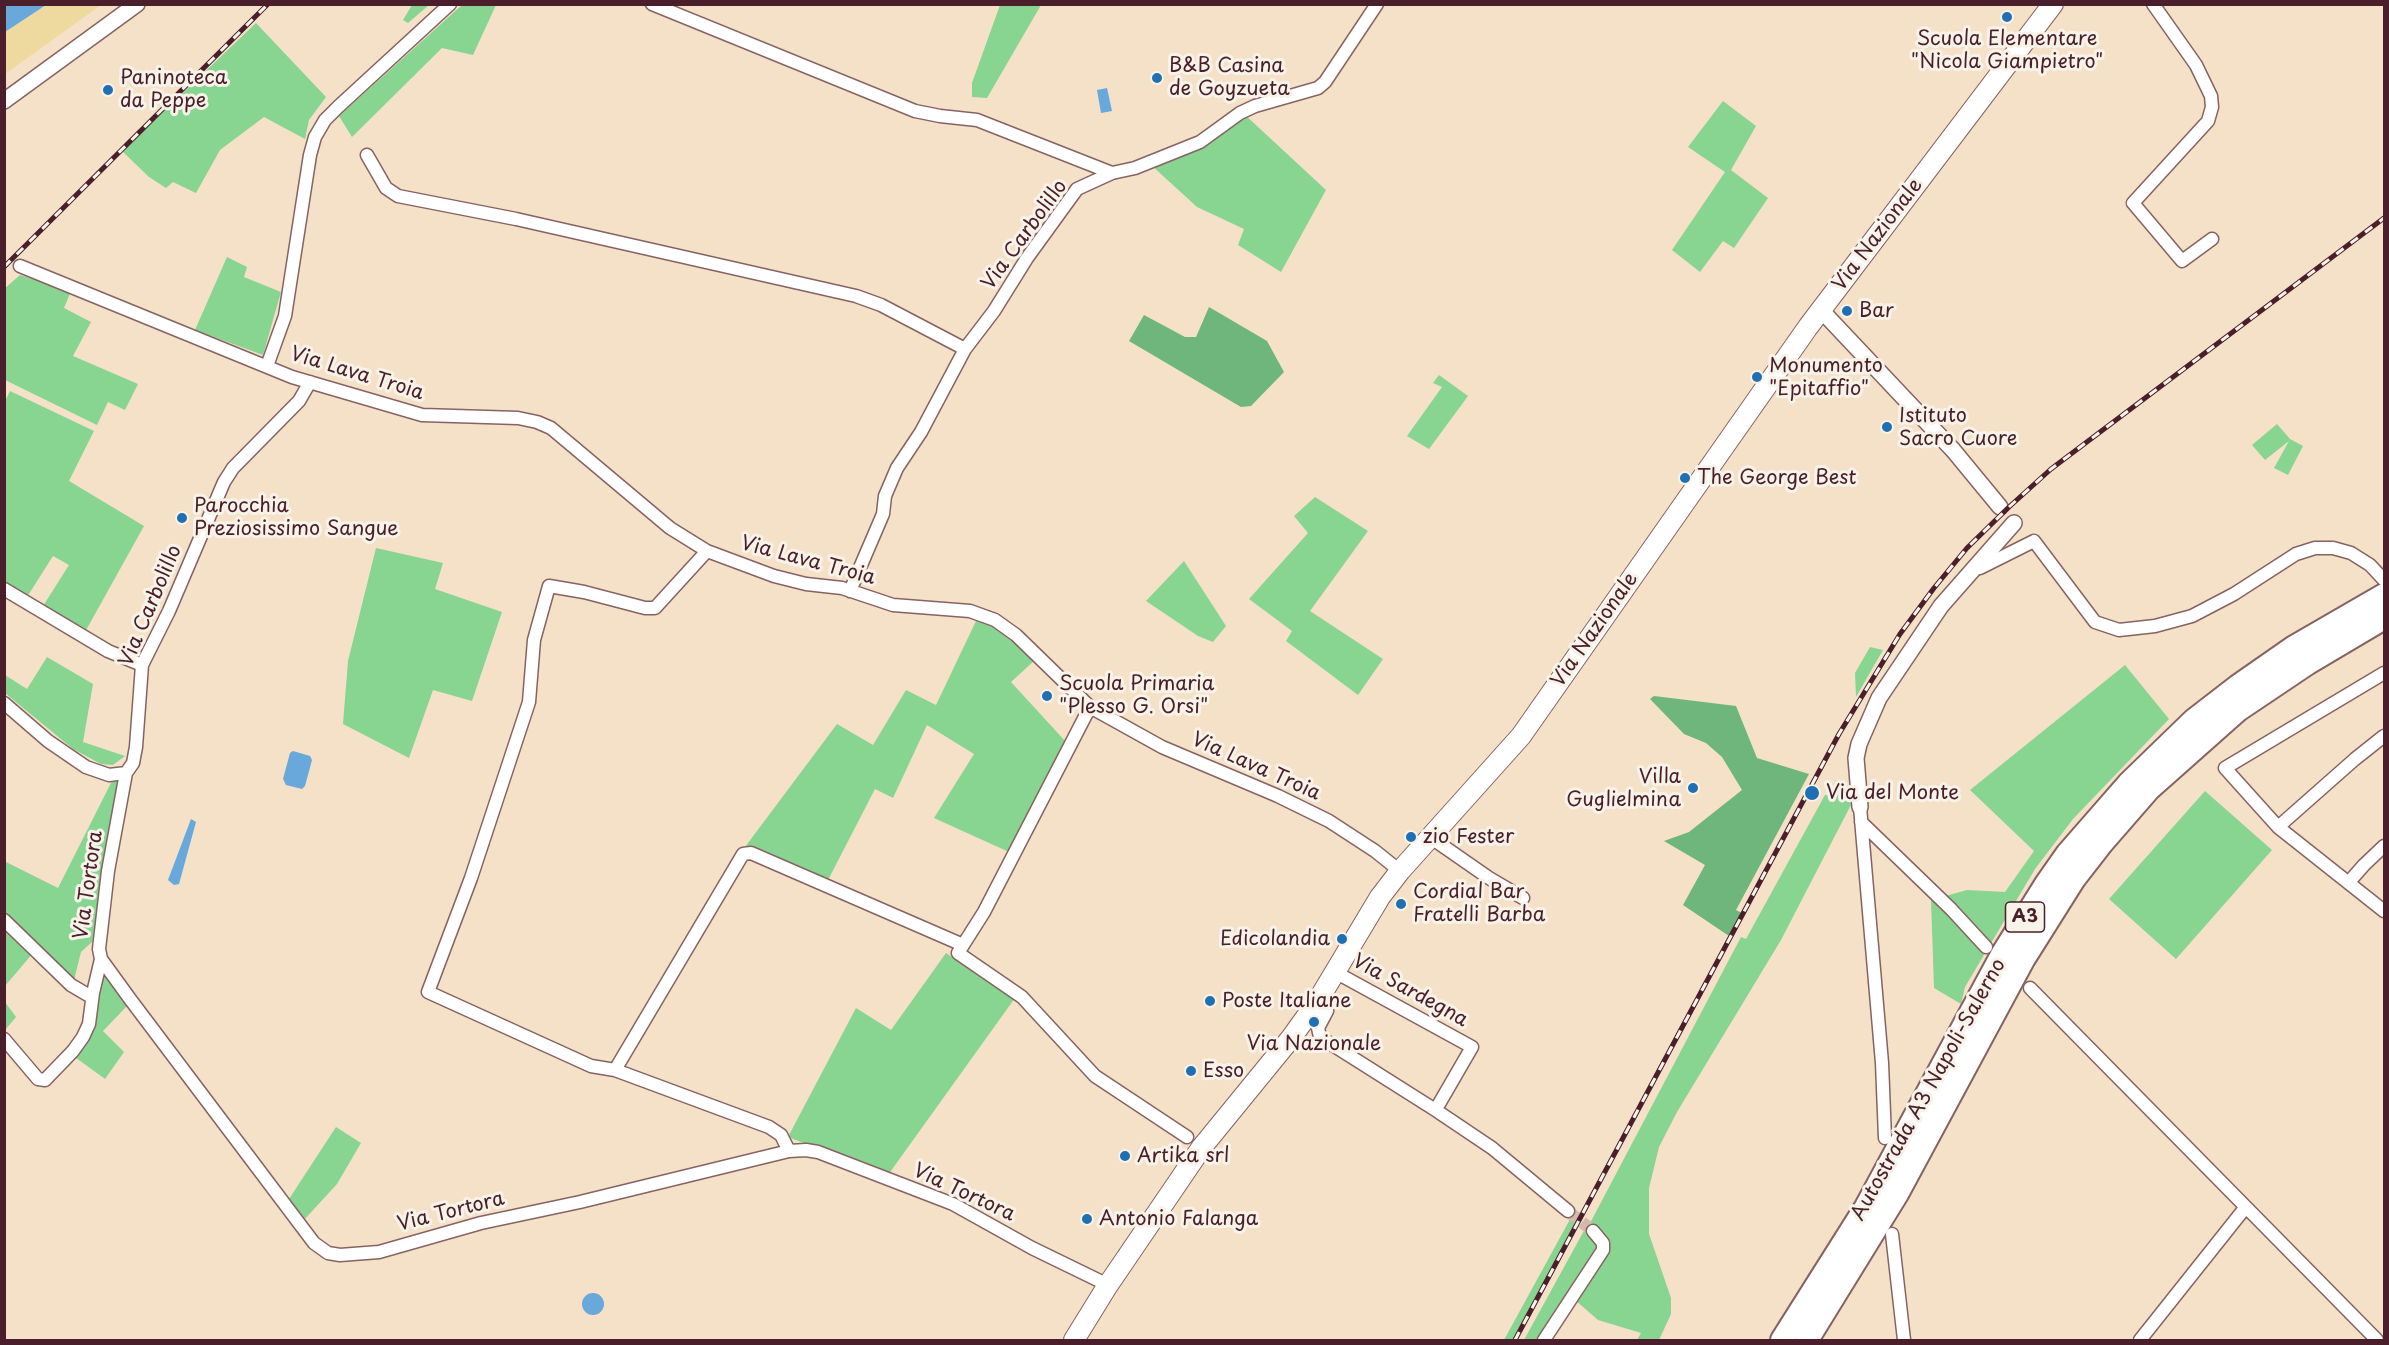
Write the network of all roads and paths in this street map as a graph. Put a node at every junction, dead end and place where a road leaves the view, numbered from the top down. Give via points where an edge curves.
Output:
1 (137, 4) edge
2 (450, 4) edge
3 (652, 4) edge
4 (1377, 4) edge
5 (2053, 4) edge
6 (2152, 4) edge
7 (4, 101) edge
8 (367, 155) dead end
9 (1112, 172) junction
10 (2212, 239) dead end
11 (20, 266) dead end
12 (1821, 310) junction
13 (965, 349) junction
14 (267, 366) junction
15 (310, 382) junction
16 (2000, 507) dead end
17 (2014, 523) dead end
18 (707, 551) junction
19 (1975, 566) junction
20 (2385, 580) edge
21 (4, 589) edge
22 (850, 591) junction
23 (2385, 595) edge
24 (2385, 618) edge
25 (142, 665) junction
26 (2384, 673) edge
27 (4, 703) edge
28 (1090, 707) junction
29 (2385, 736) edge
30 (126, 773) junction
31 (1861, 814) junction
32 (2278, 827) junction
33 (1430, 837) junction
34 (2385, 846) edge
35 (1401, 871) junction
36 (2349, 882) junction
37 (1523, 898) dead end
38 (2385, 910) edge
39 (4, 920) edge
40 (963, 945) junction
41 (1986, 947) dead end
42 (101, 959) junction
43 (1335, 972) junction
44 (2030, 988) dead end
45 (93, 993) junction
46 (1317, 1002) junction
47 (4, 1039) edge
48 (615, 1070) junction
49 (1439, 1104) dead end
50 (1885, 1138) dead end
51 (1194, 1141) junction
52 (789, 1150) junction
53 (2245, 1208) junction
54 (1568, 1211) tunnel mouth
55 (1593, 1231) tunnel mouth
56 (1892, 1234) dead end
57 (1108, 1285) junction
58 (1074, 1341) edge
59 (1544, 1341) edge
60 (1782, 1341) edge
61 (1807, 1341) edge
62 (1904, 1341) edge
63 (2140, 1341) edge
64 (2377, 1341) edge

1 - 7 street
2 - 14 street via 338,106 315,137 285,316
3 - 9 street via 915,111 976,120
4 - 9 street, Via Carbolillo via 1318,88 1255,106 1200,142 1135,168
5 - 12 main road, Via Nazionale
6 - 10 street via 2196,65 2212,107 2208,121 2133,203 2182,261
8 - 13 street via 387,188 398,196 856,296
9 - 13 street, Via Carbolillo via 1077,189
11 - 14 street, Via Lava Troia
12 - 16 street via 1953,450
12 - 33 main road, Via Nazionale via 1521,736
13 - 22 street, Via Carbolillo via 897,468 885,496 883,514
14 - 15 street, Via Lava Troia
15 - 18 street, Via Lava Troia via 422,415 518,418 552,428 670,528
15 - 25 street, Via Carbolillo via 299,401 233,468
17 - 19 street
18 - 22 street, Via Lava Troia via 774,576
18 - 48 street via 655,608 549,586 534,640 529,702 471,878 428,992 591,1066
19 - 20 street via 1980,568 2034,541 2095,622 2119,630 2175,622 2212,607 2278,564 2315,548 2351,553
19 - 31 street via 1915,643 1866,723 1857,758
21 - 25 street via 108,651
22 - 28 street, Via Lava Troia via 893,605 970,611 995,620 1016,635
23 - 60 highway, Autostrada A3 Napoli-Salerno / A3 via 2294,647 2194,720 2129,783 2067,855 2003,953 1866,1207
24 - 61 highway, Autostrada A3 Napoli-Salerno / A3 via 2238,710 2149,789 2102,843 2074,879 2023,960 1897,1194
25 - 30 street, Via Carbolillo via 136,747
26 - 32 street via 2225,768
27 - 30 street via 48,741 87,767 109,775
28 - 35 street, Via Lava Troia via 1162,747 1329,821
28 - 40 street
29 - 32 street
30 - 42 street, Via Tortora via 108,872
31 - 41 street
31 - 50 street
32 - 36 street
33 - 35 main road, Via Nazionale
33 - 37 street
34 - 36 street
35 - 43 main road, Via Nazionale via 1366,919
36 - 38 street
39 - 45 street via 71,985 88,995
40 - 48 street via 751,853 743,854
40 - 51 street via 958,953 1022,997 1095,1076
42 - 45 street
42 - 52 street, Via Tortora via 314,1243 328,1253 340,1256 379,1252 481,1223
43 - 46 main road, Via Nazionale
43 - 49 street, Via Sardegna via 1472,1047
44 - 53 street
45 - 47 street via 83,1037 45,1080 38,1079
46 - 51 main road, Via Nazionale via 1291,1038
46 - 54 street via 1327,1011 1318,1028 1320,1037 1492,1148
48 - 52 street via 769,1127 781,1135
51 - 57 main road, Via Nazionale
52 - 57 street, Via Tortora via 818,1152 953,1204
53 - 63 street
53 - 64 street
55 - 59 street via 1603,1243 1603,1250
56 - 62 street
57 - 58 main road, Via Nazionale

